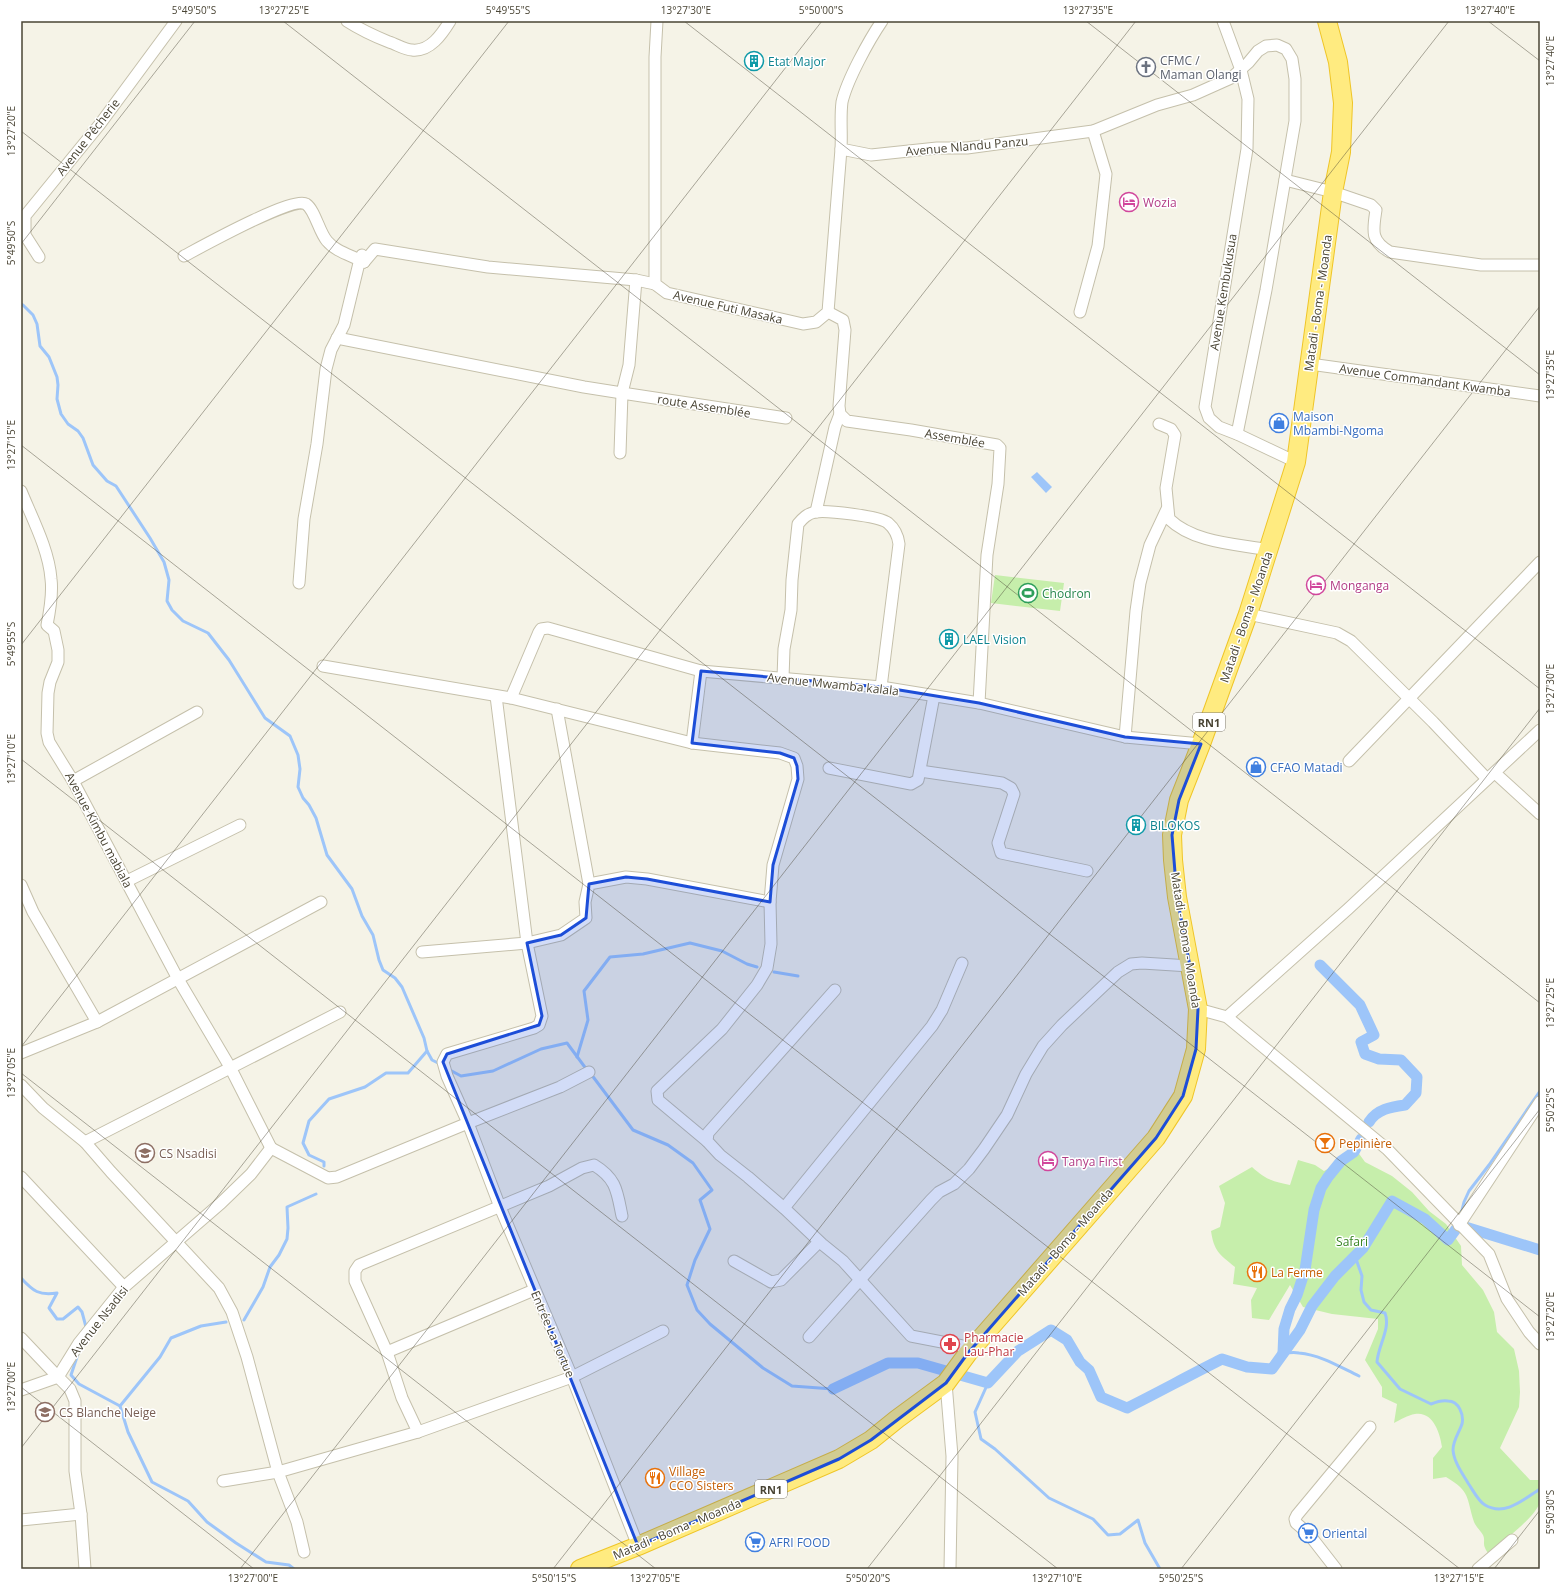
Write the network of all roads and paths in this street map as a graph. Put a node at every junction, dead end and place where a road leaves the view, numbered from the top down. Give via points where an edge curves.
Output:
1 (176, 21) edge
2 (347, 21) edge
3 (450, 21) edge
4 (657, 21) edge
5 (882, 21) edge
6 (1223, 21) edge
7 (1327, 21) edge
8 (1241, 70) junction
9 (1093, 131) junction
10 (841, 149) junction
11 (1285, 180) junction
12 (1333, 192) junction
13 (184, 256) dead end
14 (39, 257) dead end
15 (362, 261) junction
16 (1540, 265) edge
17 (636, 280) junction
18 (655, 284) junction
19 (828, 312) junction
20 (1080, 312) dead end
21 (337, 338) junction
22 (1310, 364) junction
23 (622, 393) junction
24 (1540, 396) edge
25 (840, 414) junction
26 (786, 418) dead end
27 (1159, 424) dead end
28 (1237, 434) junction
29 (620, 453) dead end
30 (1296, 462) junction
31 (21, 492) edge
32 (1167, 508) junction
33 (816, 512) junction
34 (1269, 550) junction
35 (1540, 562) edge
36 (299, 583) dead end
37 (1248, 614) junction
38 (323, 666) dead end
39 (701, 671) junction
40 (783, 678) junction
41 (881, 687) junction
42 (496, 696) junction
43 (934, 696) junction
44 (511, 698) junction
45 (1408, 698) junction
46 (979, 703) junction
47 (557, 710) junction
48 (197, 712) dead end
49 (1540, 730) edge
50 (1125, 738) junction
51 (692, 743) junction
52 (1201, 744) junction
53 (1349, 761) dead end
54 (829, 768) dead end
55 (920, 771) junction
56 (1491, 776) junction
57 (73, 781) junction
58 (1540, 814) edge
59 (240, 825) dead end
60 (1087, 871) dead end
61 (127, 881) junction
62 (589, 884) junction
63 (21, 885) edge
64 (321, 902) dead end
65 (770, 902) junction
66 (527, 943) junction
67 (422, 952) dead end
68 (962, 963) dead end
69 (1190, 966) junction
70 (178, 979) junction
71 (835, 990) dead end
72 (1198, 1009) junction
73 (340, 1012) dead end
74 (1227, 1017) junction
75 (97, 1022) junction
76 (21, 1053) edge
77 (230, 1067) junction
78 (589, 1072) dead end
79 (21, 1085) edge
80 (1540, 1102) edge
81 (468, 1122) junction
82 (707, 1141) junction
83 (85, 1142) junction
84 (271, 1148) junction
85 (21, 1177) edge
86 (500, 1207) junction
87 (784, 1208) junction
88 (622, 1216) dead end
89 (1459, 1225) junction
90 (176, 1241) junction
91 (819, 1242) junction
92 (734, 1261) dead end
93 (859, 1280) junction
94 (124, 1287) junction
95 (534, 1290) junction
96 (663, 1330) dead end
97 (809, 1337) dead end
98 (21, 1338) edge
99 (1540, 1344) edge
100 (970, 1350) junction
101 (387, 1352) junction
102 (58, 1377) junction
103 (572, 1377) junction
104 (946, 1383) junction
105 (21, 1390) edge
106 (1370, 1427) dead end
107 (418, 1432) junction
108 (278, 1472) junction
109 (223, 1481) dead end
110 (82, 1514) junction
111 (21, 1520) edge
112 (1512, 1540) dead end
113 (638, 1546) junction
114 (304, 1552) dead end
115 (85, 1569) edge
116 (580, 1569) edge
117 (950, 1569) edge
118 (1336, 1569) edge
119 (1478, 1569) edge

1 - 14 street, Avenue Pêcherie via 100,124 31,207 26,216 25,235
2 - 3 street via 364,32 412,50 432,44
4 - 18 street
5 - 10 street via 847,85 842,103
6 - 8 street, Avenue Kembukusua
7 - 12 highway, Matadi - Boma - Moanda / RN1 via 1338,62 1343,103 1341,152
8 - 9 street, Avenue Nlandu Panzu via 1231,78 1193,95 1157,105
8 - 11 street, Avenue Nlandu Panzu via 1266,46 1277,45 1286,49 1292,59 1295,79 1294,121
8 - 28 street, Avenue Kembukusua via 1248,99 1247,149 1205,407 1209,418 1219,427
9 - 10 street, Avenue Nlandu Panzu via 967,148 937,148 871,155
9 - 20 street via 1106,174 1098,246
10 - 19 street
11 - 12 street
11 - 28 street
12 - 16 street via 1371,205 1376,210 1375,239 1380,246 1390,252 1481,265
12 - 22 highway, Matadi - Boma - Moanda / RN1
13 - 15 street via 275,210 299,202 306,204 311,210 326,240 336,250
15 - 17 street, Avenue Futi Masaka via 375,249 488,267
15 - 21 street via 344,325
17 - 18 street, Avenue Futi Masaka
17 - 23 street via 629,365
18 - 19 street, Avenue Futi Masaka via 667,293 803,324 816,322
19 - 25 street via 842,320 845,330
21 - 23 street, route Assemblée
21 - 36 street via 330,350 326,369 304,519
22 - 24 street, Avenue Commandant Kwamba
22 - 30 highway, Matadi - Boma - Moanda / RN1
23 - 26 street, route Assemblée
23 - 29 street
25 - 33 street
25 - 46 street, Assemblée via 847,421 997,445 1000,448 998,484 987,555
27 - 32 street via 1171,429 1175,435 1166,488
28 - 30 street, Avenue Kembukusua
30 - 34 highway, Matadi - Boma - Moanda / RN1
31 - 57 street, Avenue Kimbu mabiala via 45,551 52,579 47,625 54,631 58,662 48,692 47,733 49,742
32 - 34 street via 1169,518 1177,526 1191,533 1210,540
32 - 50 street via 1150,545 1140,583
33 - 40 street via 803,517 798,524
33 - 41 street via 876,517 888,523 898,535
34 - 37 highway, Matadi - Boma - Moanda / RN1
35 - 45 street
37 - 45 street via 1337,632 1351,641
37 - 52 highway, Matadi - Boma - Moanda / RN1
38 - 42 street
39 - 40 street, Avenue Mwamba kalala
39 - 44 street, Avenue Mwamba kalala via 548,628 539,632
39 - 51 street
40 - 41 street, Avenue Mwamba kalala
41 - 43 street, Avenue Mwamba kalala
42 - 44 street
42 - 66 street
43 - 46 street, Avenue Mwamba kalala
43 - 55 street
44 - 47 street
45 - 53 street
45 - 56 street
46 - 50 street, Avenue Mwamba kalala
47 - 51 street
47 - 62 street
48 - 57 street
49 - 56 street
50 - 52 street, Avenue Mwamba kalala
51 - 65 street via 780,752 794,758 798,779 773,865
52 - 69 highway, Matadi - Boma - Moanda / RN1 via 1179,800 1172,835 1177,897
54 - 55 street via 911,784 918,780
55 - 60 street via 1002,783 1014,794 998,843 1001,853
56 - 58 street
56 - 74 street
57 - 61 street, Avenue Kimbu mabiala
59 - 61 street
61 - 70 street, Avenue Kimbu mabiala
62 - 65 street via 626,877 647,879
62 - 66 street via 586,918 560,935
63 - 75 street via 33,912
64 - 70 street
65 - 82 street via 771,944 767,968 757,985 722,1029 657,1091 658,1100
66 - 67 street
66 - 81 street, Entrée La Tortue via 542,1016 539,1025 447,1054 444,1058 447,1076
68 - 87 street via 942,1010 932,1026
69 - 72 highway, Matadi - Boma - Moanda / RN1
69 - 93 street via 1142,963 1131,964 1118,972 1043,1046 1007,1114 969,1169 954,1184 931,1200
70 - 75 street
70 - 77 street, Avenue Kimbu mabiala
71 - 82 street via 708,1133
72 - 74 street
72 - 100 highway, Matadi - Boma - Moanda / RN1 via 1196,1049 1183,1096 1156,1138
73 - 77 street
74 - 89 street via 1387,1149
75 - 76 street
77 - 83 street
77 - 84 street, Avenue Kimbu mabiala
78 - 81 street via 560,1087
79 - 83 street via 43,1108
80 - 89 street
81 - 84 street via 337,1177 328,1178
81 - 86 street, Entrée La Tortue
82 - 87 street via 720,1155
83 - 90 street
84 - 90 street, Avenue Nsadisi via 251,1174 221,1204
85 - 94 street
86 - 88 street via 549,1186 582,1168 594,1165 614,1183
86 - 95 street, Entrée La Tortue
86 - 101 street via 359,1265 355,1281
87 - 91 street
89 - 99 street via 1489,1254 1507,1299
90 - 94 street, Avenue Nsadisi
90 - 108 street via 219,1288 232,1312
91 - 92 street via 781,1280 771,1282
91 - 93 street via 842,1261
93 - 97 street
93 - 100 street via 911,1336
94 - 102 street, Avenue Nsadisi via 79,1343
95 - 101 street
95 - 103 street, Entrée La Tortue
96 - 103 street
98 - 102 street
100 - 104 highway, Matadi - Boma - Moanda / RN1
101 - 107 street via 402,1398
102 - 105 street
102 - 110 street via 70,1389 75,1401 75,1471
103 - 107 street
103 - 113 street, Entrée La Tortue
104 - 113 highway, Matadi - Boma - Moanda / RN1 via 871,1440 839,1460
104 - 117 street via 952,1456
106 - 118 street via 1295,1519
107 - 108 street
108 - 109 street
108 - 114 street via 297,1522
110 - 111 street
110 - 115 street
112 - 119 street
113 - 116 highway, Matadi - Boma - Moanda / RN1

